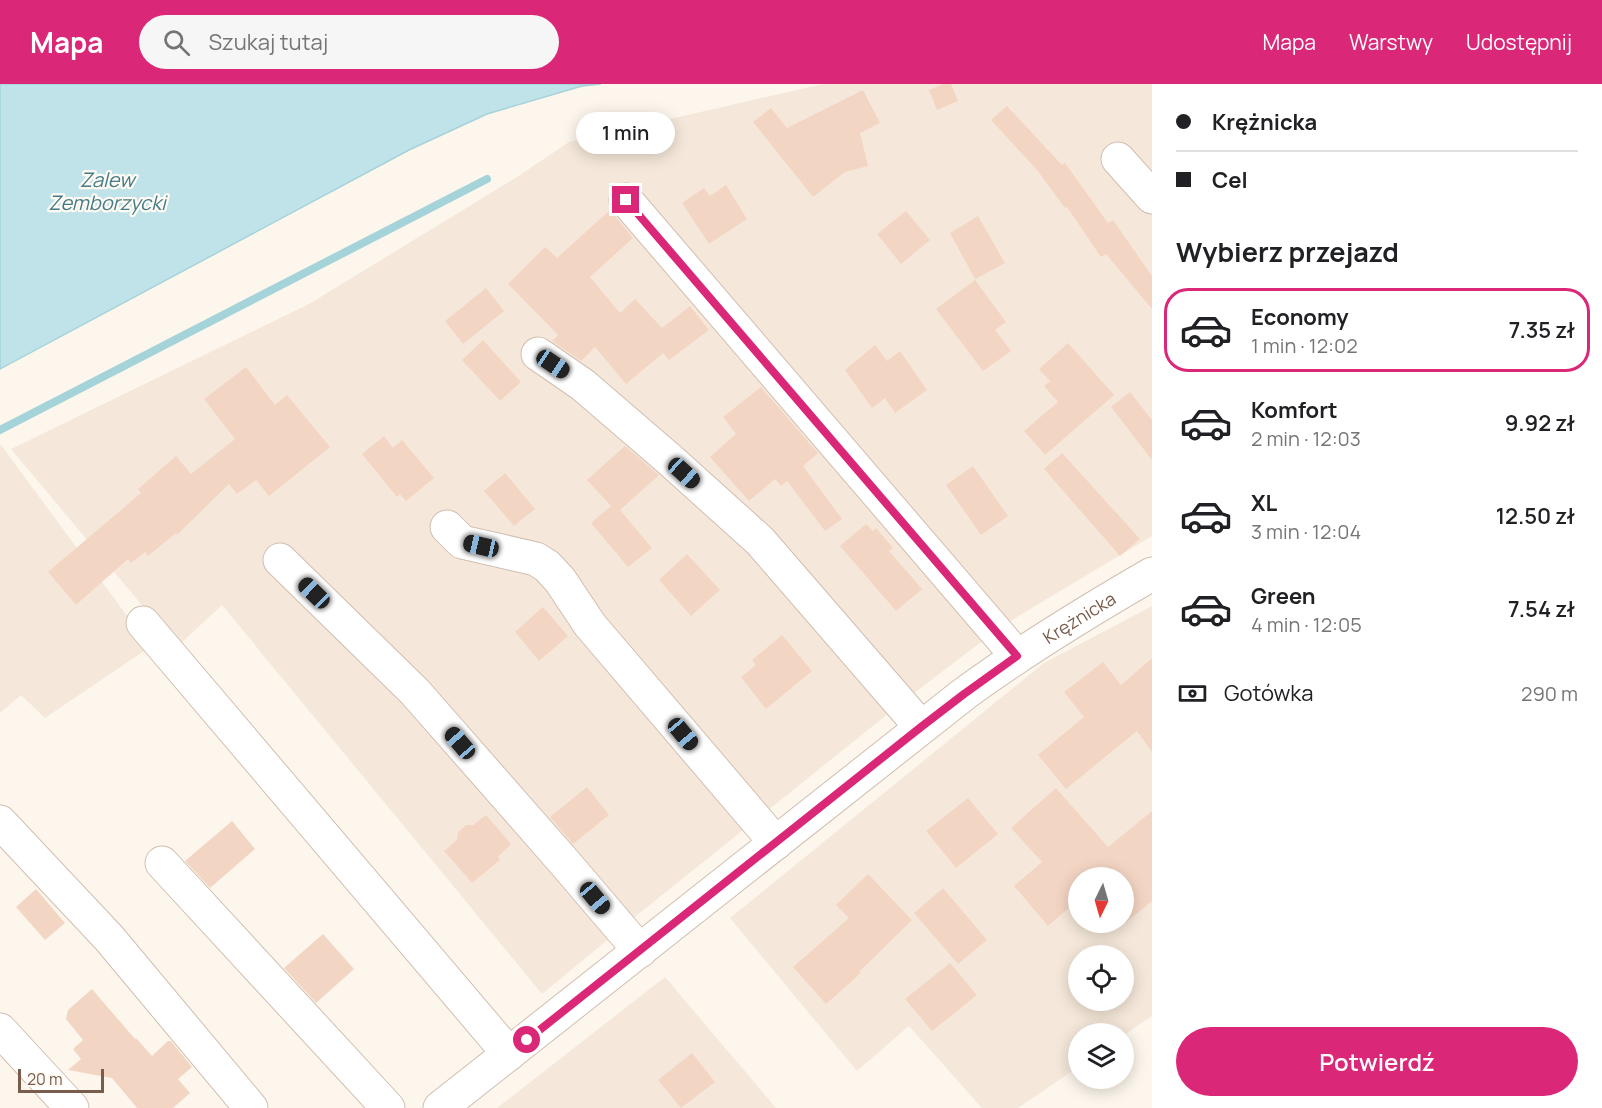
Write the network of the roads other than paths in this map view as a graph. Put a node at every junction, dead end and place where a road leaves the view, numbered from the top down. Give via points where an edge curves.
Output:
1 (1118, 159) dead end
2 (1152, 197) edge
3 (626, 200) dead end
4 (538, 354) dead end
5 (447, 527) dead end
6 (280, 560) dead end
7 (1152, 574) edge
8 (143, 623) dead end
9 (1017, 656) junction
10 (921, 727) junction
11 (0, 822) edge
12 (776, 843) junction
13 (162, 863) dead end
14 (640, 951) junction
15 (0, 1030) edge
16 (509, 1054) junction
17 (72, 1108) edge
18 (251, 1108) edge
19 (388, 1108) edge
20 (440, 1108) edge

1 - 2 street
3 - 9 street
4 - 10 street via 583,385 760,541
5 - 12 street via 462,542 536,559 548,566 590,625
6 - 14 street via 415,692
7 - 9 street, Krężnicka
8 - 16 street
9 - 10 street, Krężnicka
10 - 12 street, Krężnicka
11 - 18 street via 109,938
12 - 14 street, Krężnicka
13 - 19 street
14 - 16 street, Krężnicka
15 - 17 street
16 - 20 street, Krężnicka

